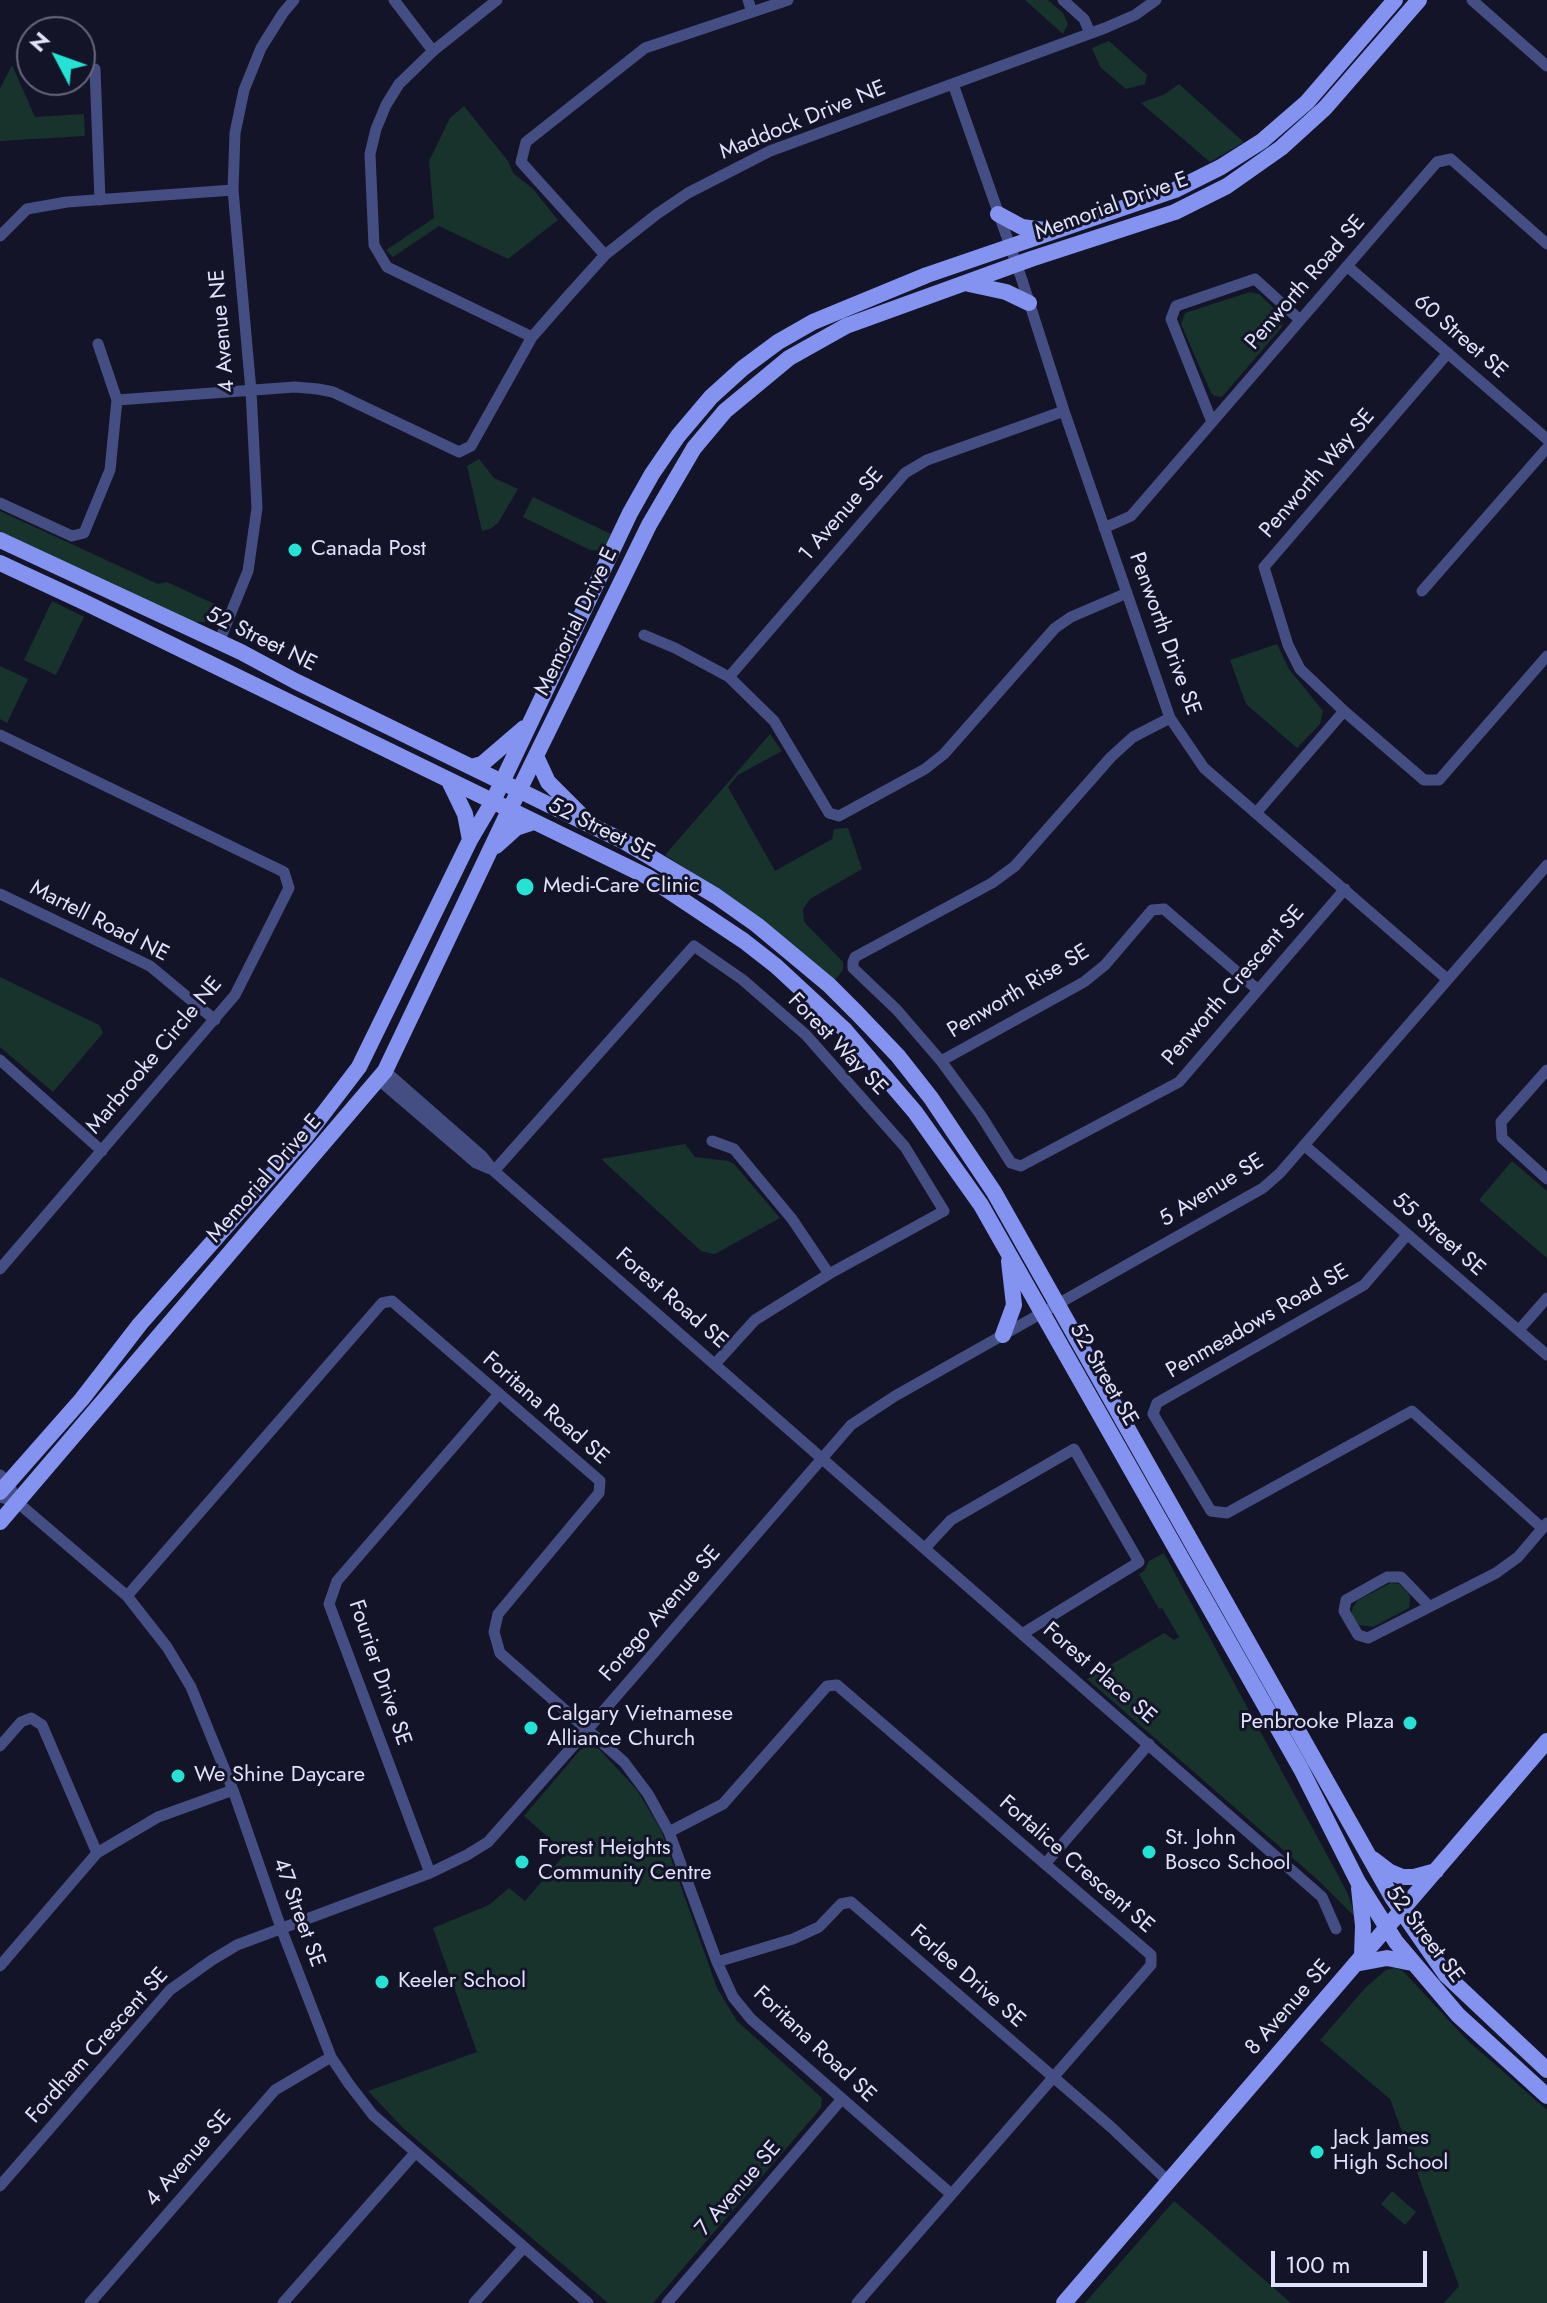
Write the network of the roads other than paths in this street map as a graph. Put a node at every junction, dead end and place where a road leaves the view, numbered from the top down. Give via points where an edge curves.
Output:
1 (294, 0) edge
2 (394, 0) edge
3 (497, 0) edge
4 (748, 0) edge
5 (788, 0) edge
6 (1063, 0) edge
7 (1156, 0) edge
8 (1395, 0) edge
9 (1419, 0) edge
10 (1472, 0) edge
11 (752, 12) junction
12 (1090, 33) junction
13 (433, 51) junction
14 (1547, 66) edge
15 (953, 84) junction
16 (96, 95) edge
17 (233, 190) junction
18 (100, 200) junction
19 (998, 214) junction
20 (1058, 232) junction
21 (0, 236) edge
22 (1547, 244) edge
23 (1010, 248) junction
24 (605, 255) junction
25 (1017, 264) junction
26 (1347, 266) junction
27 (967, 284) junction
28 (1029, 303) junction
29 (1300, 320) junction
30 (532, 337) junction
31 (98, 344) dead end
32 (1448, 353) junction
33 (251, 391) junction
34 (117, 400) junction
35 (1064, 411) junction
36 (1212, 422) junction
37 (1547, 439) edge
38 (1547, 448) edge
39 (0, 503) edge
40 (1104, 528) junction
41 (0, 540) edge
42 (0, 563) edge
43 (1422, 591) dead end
44 (1127, 593) junction
45 (644, 635) dead end
46 (219, 642) junction
47 (1547, 656) edge
48 (209, 663) junction
49 (729, 677) junction
50 (1344, 711) junction
51 (1170, 718) junction
52 (530, 723) junction
53 (0, 735) edge
54 (536, 756) junction
55 (471, 767) junction
56 (450, 783) junction
57 (501, 783) junction
58 (518, 791) junction
59 (493, 801) junction
60 (509, 809) junction
61 (1256, 813) junction
62 (534, 822) junction
63 (590, 825) junction
64 (470, 840) junction
65 (489, 853) junction
66 (1547, 865) edge
67 (1345, 889) junction
68 (0, 894) edge
69 (1447, 979) junction
70 (1258, 990) junction
71 (215, 1020) junction
72 (0, 1060) edge
73 (941, 1061) junction
74 (1547, 1070) edge
75 (382, 1075) junction
76 (712, 1141) dead end
77 (1304, 1145) junction
78 (102, 1151) junction
79 (494, 1171) junction
80 (1547, 1179) edge
81 (1407, 1235) junction
82 (1008, 1252) junction
83 (0, 1269) edge
84 (829, 1274) junction
85 (1547, 1298) edge
86 (1050, 1308) junction
87 (1519, 1330) junction
88 (1003, 1335) junction
89 (1547, 1355) edge
90 (715, 1364) junction
91 (498, 1395) junction
92 (822, 1458) junction
93 (2, 1487) edge
94 (17, 1502) junction
95 (0, 1522) edge
96 (1545, 1525) edge
97 (925, 1548) junction
98 (127, 1596) junction
99 (1429, 1606) junction
100 (1022, 1634) junction
101 (587, 1730) junction
102 (1547, 1741) edge
103 (1149, 1744) junction
104 (0, 1746) edge
105 (233, 1790) junction
106 (669, 1832) junction
107 (97, 1853) junction
108 (1365, 1854) junction
109 (1045, 1864) junction
110 (1436, 1871) junction
111 (430, 1873) junction
112 (1358, 1882) junction
113 (1401, 1911) junction
114 (1387, 1927) junction
115 (281, 1928) junction
116 (1336, 1929) dead end
117 (1358, 1960) junction
118 (717, 1962) junction
119 (1412, 1963) junction
120 (0, 1966) edge
121 (331, 2057) junction
122 (1547, 2070) edge
123 (1052, 2078) junction
124 (1547, 2096) edge
125 (841, 2100) junction
126 (415, 2153) junction
127 (1169, 2182) junction
128 (0, 2186) edge
129 (951, 2194) junction
130 (524, 2247) junction
131 (90, 2303) edge
132 (283, 2303) edge
133 (474, 2303) edge
134 (588, 2303) edge
135 (667, 2303) edge
136 (857, 2303) edge
137 (1064, 2303) edge

1 - 17 street, 4 Avenue NE via 261,48 244,90 235,133
2 - 13 street
3 - 13 street
4 - 11 street
5 - 11 street
6 - 12 street via 1084,19
7 - 12 street, Maddock Drive NE via 1135,15
8 - 20 main road, Memorial Drive E via 1307,102 1262,141 1175,190
9 - 25 main road, Memorial Drive E via 1325,108 1227,186 1175,212
10 - 14 street
11 - 24 street via 645,48 526,142 521,162
12 - 15 street, Maddock Drive NE
13 - 30 street via 399,84 376,129 370,154 374,245 387,267
15 - 19 street, Penworth Drive SE
15 - 24 street, Maddock Drive NE via 737,167 657,214
16 - 18 street
17 - 18 street
17 - 33 street, 4 Avenue NE
18 - 21 street via 27,209
19 - 20 main road via 1022,227
19 - 23 street, Penworth Drive SE
20 - 23 main road, Memorial Drive E
22 - 26 street, Penworth Road SE via 1451,159 1437,162
23 - 25 street, Penworth Drive SE
23 - 52 main road, Memorial Drive E via 813,322 778,342 711,397 678,436 630,513
24 - 30 street, Maddock Drive NE
25 - 27 main road, Memorial Drive E
25 - 28 street, Penworth Drive SE
26 - 29 street, Penworth Road SE
26 - 32 street, 60 Street SE
27 - 28 main road
27 - 54 main road, Memorial Drive E via 822,338 725,411 671,484
28 - 35 street, Penworth Drive SE
29 - 36 street, Penworth Road SE
29 - 36 street via 1255,279 1176,306 1171,319
30 - 33 street, Maddock Drive NE via 471,446 459,452 333,392 295,387
31 - 34 street
32 - 37 street, 60 Street SE
32 - 50 street, Penworth Way SE via 1264,567 1300,669
33 - 34 street
33 - 46 street, 4 Avenue NE via 255,524 245,583
34 - 39 street via 110,470 84,533 72,536
35 - 40 street, Penworth Drive SE
35 - 49 street, 1 Avenue SE via 927,460 905,473
36 - 40 street, Penworth Road SE via 1131,516
38 - 43 street
40 - 44 street, Penworth Drive SE
41 - 46 main road, 52 Street NE
42 - 48 main road, 52 Street NE
44 - 49 street via 1055,628 944,754 839,816 829,813 774,721
44 - 51 street, Penworth Drive SE
45 - 49 street
46 - 48 main road, 4 Avenue NE
46 - 55 main road, 52 Street NE
47 - 50 street, Penworth Way SE via 1439,780 1424,780
48 - 56 main road, 52 Street NE
50 - 61 street
51 - 61 street, Penworth Drive SE via 1204,768
51 - 73 street, Penworth Crescent SE via 1133,737 1111,757 1015,866 855,957 853,968
52 - 55 main road via 482,764
52 - 57 main road, Memorial Drive E
53 - 71 street, Marbrooke Circle NE via 284,872 289,888 235,995
54 - 58 main road, Memorial Drive E
54 - 63 main road via 548,782
55 - 57 main road, 52 Street NE
56 - 59 main road, 52 Street NE
56 - 64 main road
57 - 58 main road, 52 Street SE
57 - 59 main road, Memorial Drive E
58 - 60 main road, Memorial Drive E
58 - 63 main road, 52 Street SE
59 - 60 main road, 52 Street SE
59 - 64 main road, Memorial Drive E
60 - 62 main road, 52 Street SE
60 - 65 main road, Memorial Drive E
61 - 67 street, Penworth Drive SE
62 - 65 main road via 512,831
62 - 82 main road, 52 Street SE via 648,877 744,941 804,992 844,1029 915,1112
63 - 86 main road, 52 Street SE via 728,904 787,949 898,1056 994,1192
64 - 93 main road, Memorial Drive E via 359,1067 307,1135
65 - 75 main road, Memorial Drive E
66 - 69 street, 5 Avenue SE
67 - 69 street, Penworth Drive SE
67 - 70 street, Penworth Crescent SE
68 - 71 street, Martell Road NE via 150,966
69 - 77 street, 5 Avenue SE
70 - 73 street, Penworth Rise SE via 1164,909 1152,910 1084,982
70 - 73 street, Penworth Crescent SE via 1179,1082 1021,1166 1011,1163
71 - 78 street, Marbrooke Circle NE
72 - 78 street
74 - 80 street via 1501,1122 1502,1138
75 - 79 street, Forest Road SE via 476,1163
75 - 94 main road, Memorial Drive E
76 - 84 street via 734,1149
77 - 81 street, 55 Street SE
77 - 86 street, 5 Avenue SE via 1263,1188
78 - 83 street, Marbrooke Circle NE
79 - 84 street, Forest Way SE via 694,946 806,1035 905,1147 944,1211
79 - 90 street, Forest Road SE
81 - 87 street, 55 Street SE
81 - 96 street, Penmeadows Road SE via 1364,1285 1157,1403 1153,1414 1211,1511 1227,1513 1412,1411
82 - 86 main road, 52 Street SE
82 - 88 main road via 1014,1305
84 - 90 street, Forest Way SE via 755,1320
85 - 87 street
86 - 88 street, 5 Avenue SE
86 - 108 main road, 52 Street SE via 1246,1635
86 - 112 main road, 52 Street SE
87 - 89 street, 55 Street SE
88 - 92 street, 5 Avenue SE via 874,1408
90 - 92 street, Forest Road SE
91 - 98 street, Foritana Road SE via 392,1301 382,1303
91 - 101 street, Foritana Road SE via 600,1481 599,1493 498,1614 494,1632 500,1653
91 - 111 street, Fourier Drive SE via 337,1581 329,1604
92 - 97 street, Forest Place SE
92 - 101 street, Forego Avenue SE
93 - 94 street
94 - 95 main road, Memorial Drive E
94 - 98 street, 47 Street SE
96 - 99 street via 1496,1573
97 - 100 street, Forest Place SE
97 - 100 street via 951,1520 1074,1449 1139,1562
98 - 105 street, 47 Street SE via 191,1687
99 - 99 street via 1401,1577 1387,1577 1346,1600 1344,1611 1358,1635 1368,1638
100 - 103 street, Forest Place SE
101 - 106 street, Foritana Road SE via 624,1762
101 - 111 street, Forego Avenue SE via 488,1842
102 - 110 main road, 8 Avenue SE
103 - 109 street
103 - 116 street, Forest Place SE via 1322,1897
104 - 107 street via 21,1722 31,1718 42,1725
105 - 107 street via 158,1817
105 - 115 street, 47 Street SE
106 - 109 street, Fortalice Crescent SE via 723,1804 827,1686 837,1685
106 - 118 street, Foritana Road SE
107 - 120 street
108 - 110 main road via 1402,1877
108 - 113 main road, 52 Street SE
109 - 123 street, Fortalice Crescent SE via 1151,1955 1151,1965
110 - 113 main road, 8 Avenue SE
111 - 115 street, Forego Avenue SE
112 - 114 main road, 52 Street SE
112 - 117 main road via 1363,1926
113 - 114 main road, 8 Avenue SE
113 - 122 main road, 52 Street SE via 1446,1975
114 - 117 main road, 8 Avenue SE
114 - 119 main road, 52 Street SE
115 - 121 street, 47 Street SE
115 - 128 street, Fordham Crescent SE via 237,1945 170,1990
117 - 119 main road
117 - 127 main road, 8 Avenue SE
118 - 123 street, Forlee Drive SE via 793,1939 851,1902
118 - 125 street, Foritana Road SE via 733,1997 751,2019
119 - 124 main road, 52 Street SE via 1458,2015
121 - 126 street, 47 Street SE via 373,2115
121 - 131 street, 4 Avenue SE via 275,2090
123 - 127 street, Forlee Drive SE
123 - 129 street, Fortalice Crescent SE
125 - 129 street, Foritana Road SE
125 - 135 street, 7 Avenue SE
126 - 130 street, 47 Street SE
126 - 132 street
127 - 137 main road, 8 Avenue SE
129 - 136 street, Fortalice Crescent SE
130 - 133 street
130 - 134 street, 47 Street SE

